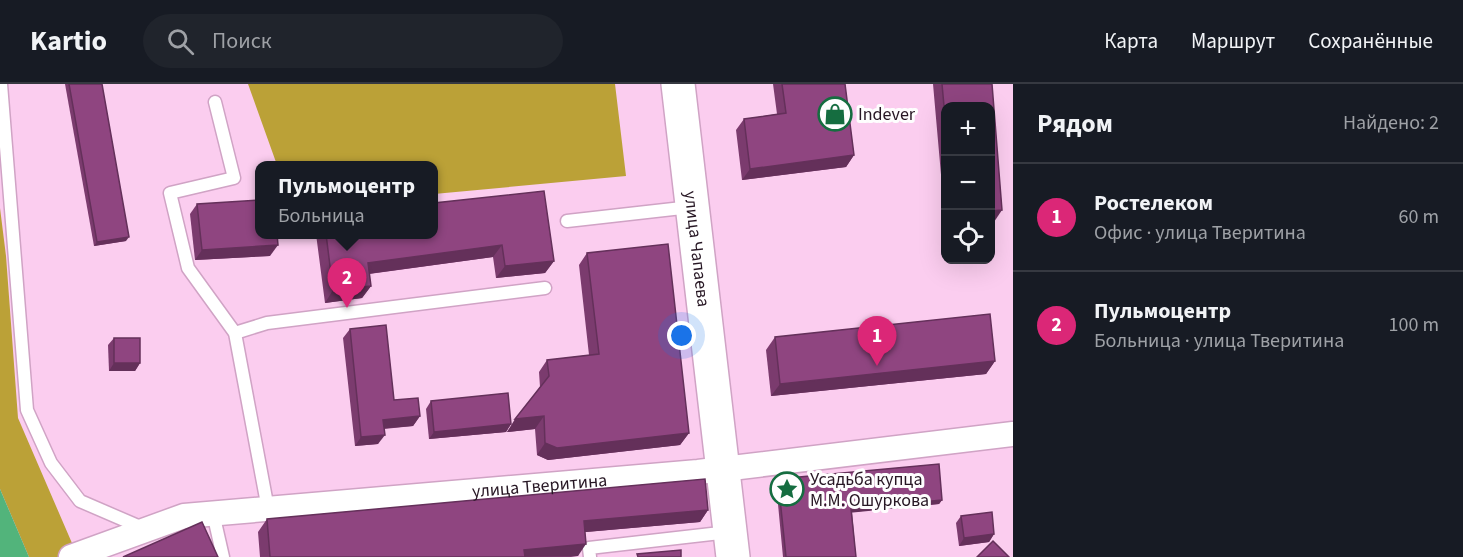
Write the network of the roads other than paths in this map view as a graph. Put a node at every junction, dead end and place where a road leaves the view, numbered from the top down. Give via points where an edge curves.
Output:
1 (1, 84) edge
2 (678, 84) edge
3 (215, 102) dead end
4 (692, 207) junction
5 (567, 221) dead end
6 (545, 288) dead end
7 (235, 333) junction
8 (1013, 434) edge
9 (723, 470) junction
10 (268, 509) junction
11 (213, 513) junction
12 (146, 530) junction
13 (732, 544) edge
14 (71, 557) edge
15 (223, 557) edge
16 (590, 557) edge

1 - 12 lane via 27,410 51,463 80,501
2 - 4 main road, улица Чапаева
3 - 7 lane via 234,178 170,193 188,268
4 - 5 lane
4 - 9 main road, улица Чапаева
6 - 7 lane via 267,323
7 - 10 lane
8 - 9 street, улица Тверитина
9 - 10 street, улица Тверитина
9 - 13 main road, улица Чапаева
10 - 11 street, улица Тверитина
11 - 12 street, улица Тверитина via 184,516
11 - 15 lane
12 - 14 street, улица Тверитина
13 - 16 lane via 589,548

